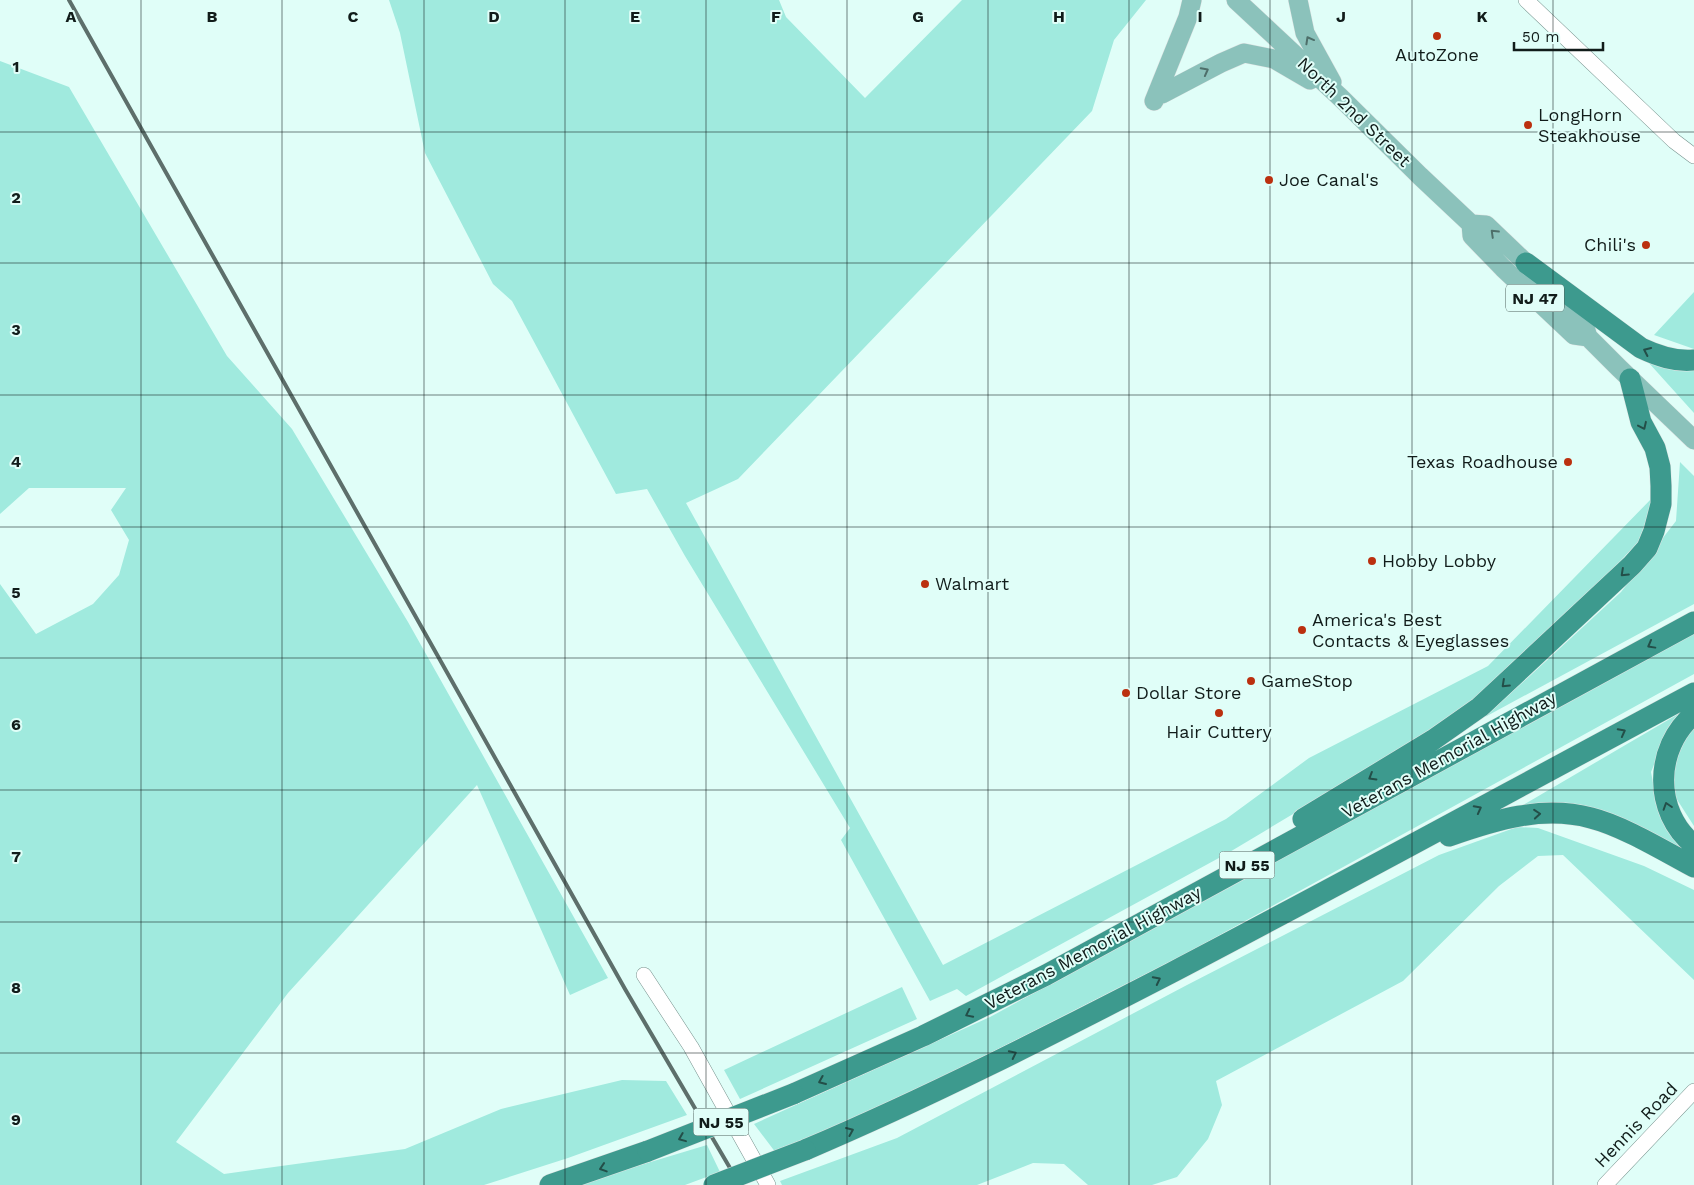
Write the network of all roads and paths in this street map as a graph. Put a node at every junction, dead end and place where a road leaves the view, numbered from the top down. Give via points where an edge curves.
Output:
1 (1192, 0) edge
2 (1298, 0) edge
3 (1526, 0) edge
4 (1243, 2) edge
5 (1341, 98) junction
6 (1694, 156) edge
7 (1471, 224) junction
8 (1526, 263) junction
9 (1588, 337) junction
10 (1694, 360) edge
11 (1630, 379) junction
12 (1694, 440) edge
13 (1694, 622) edge
14 (1694, 693) edge
15 (1694, 714) edge
16 (1694, 845) edge
17 (1694, 867) edge
18 (1235, 939) junction
19 (1089, 952) junction
20 (644, 975) dead end
21 (1694, 1091) edge
22 (550, 1185) edge
23 (714, 1185) edge
24 (768, 1185) edge
25 (1605, 1185) edge

1 -> 5 main road via 1158,98 1244,53 1274,59
5 -> 2 main road via 1305,33
3 - 6 street via 1674,141
4 - 5 main road, North 2nd Street / NJ 47
5 - 7 main road, North 2nd Street / NJ 47
8 -> 7 main road, North 2nd Street / NJ 47 via 1486,225
7 - 9 main road, North 2nd Street / NJ 47 via 1472,236 1503,268 1574,335
8 - 9 main road, North 2nd Street / NJ 47 via 1584,324
10 -> 8 highway via 1681,361 1641,348
9 - 11 main road, North 2nd Street / NJ 47
11 - 12 main road, North 2nd Street / NJ 47
11 -> 19 highway via 1641,422 1655,448 1661,486 1661,504 1654,531 1647,548 1632,565 1499,690 1456,725
13 -> 19 highway, Veterans Memorial Highway / NJ 55
18 -> 14 highway
16 -> 15 highway via 1680,831 1670,813 1663,779 1672,741
18 -> 17 highway via 1446,837 1493,821 1526,815 1561,814 1592,818
23 -> 18 highway, bridge via 805,1150 937,1092
19 -> 22 highway, Veterans Memorial Highway / NJ 55, bridge via 931,1032 793,1094 648,1151
20 - 24 street via 691,1047
21 - 25 street, Hennis Road

